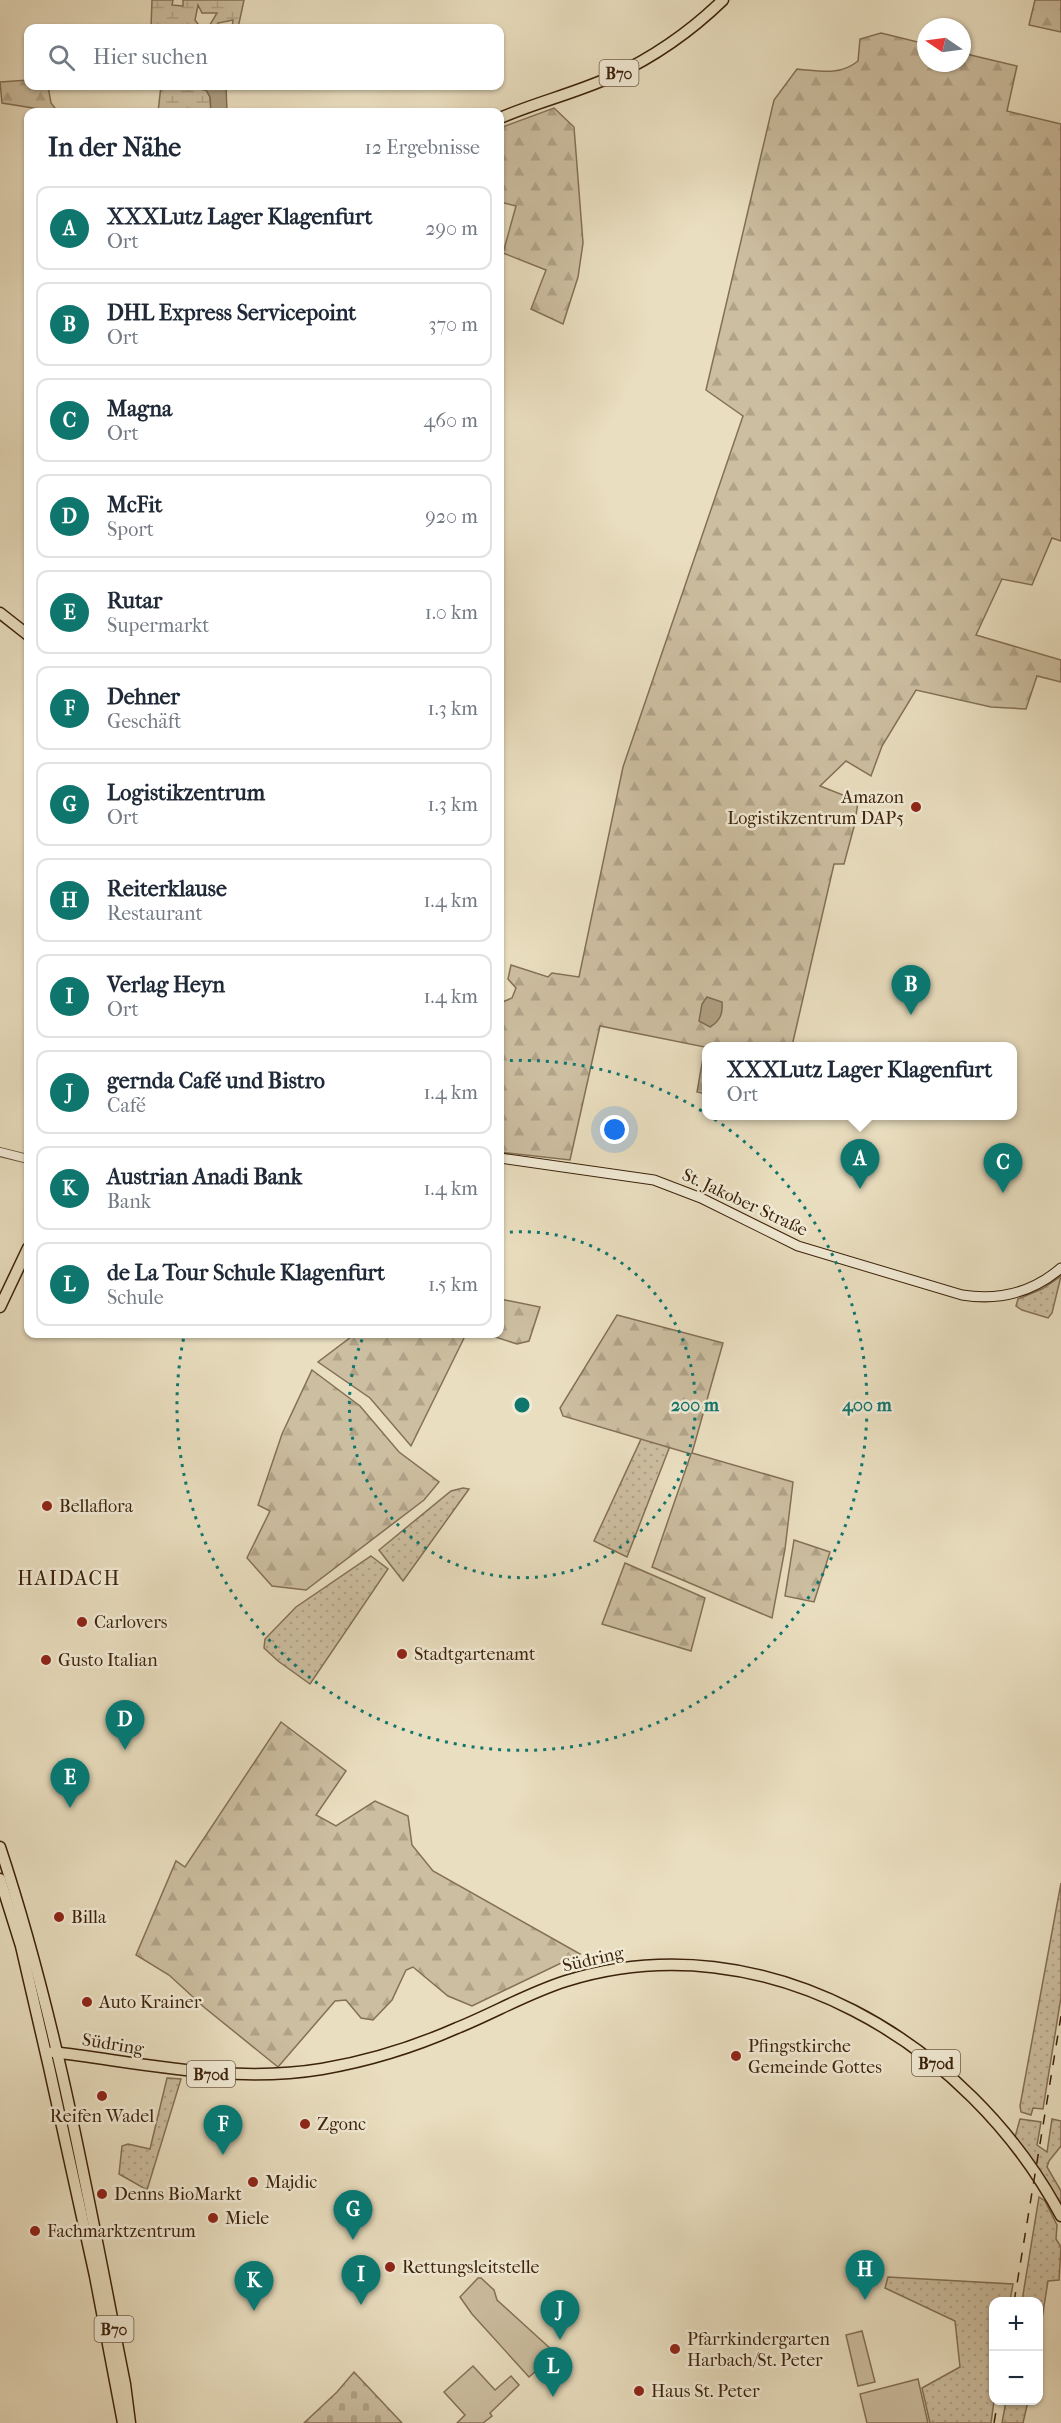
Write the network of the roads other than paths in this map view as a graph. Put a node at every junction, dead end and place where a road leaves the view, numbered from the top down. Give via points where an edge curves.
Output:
1 (723, 0) edge
2 (504, 116) edge
3 (0, 613) edge
4 (24, 632) edge
5 (0, 1152) edge
6 (24, 1158) edge
7 (504, 1159) edge
8 (24, 1256) edge
9 (1061, 1268) edge
10 (0, 1307) edge
11 (0, 1847) edge
12 (0, 1878) edge
13 (54, 2037) junction
14 (53, 2052) junction
15 (76, 2055) junction
16 (49, 2067) junction
17 (63, 2074) junction
18 (81, 2176) junction
19 (1061, 2216) edge
20 (123, 2423) edge
21 (130, 2423) edge

1 - 2 main road, B70 via 653,56 612,76
3 - 4 main road
5 - 6 street
7 - 9 main road, St. Jakober Straße via 654,1180 701,1198 798,1246 956,1293 981,1297 1008,1295 1037,1285
8 - 10 main road
11 - 13 main road, B70 via 32,1947
12 - 16 main road, B70 via 21,1946
13 - 14 main road
13 - 15 main road
13 - 17 main road, B70
14 - 15 main road, Südring / B70d
14 - 16 main road
15 - 17 main road
15 - 19 main road, Südring / B70d via 214,2074 320,2069 397,2051 565,1981 601,1971 671,1964 721,1967 823,1996 871,2019 915,2047 956,2080 999,2124 1031,2165
16 - 18 main road, B70
17 - 18 main road, B70
18 - 20 main road, B70
18 - 21 main road, B70

